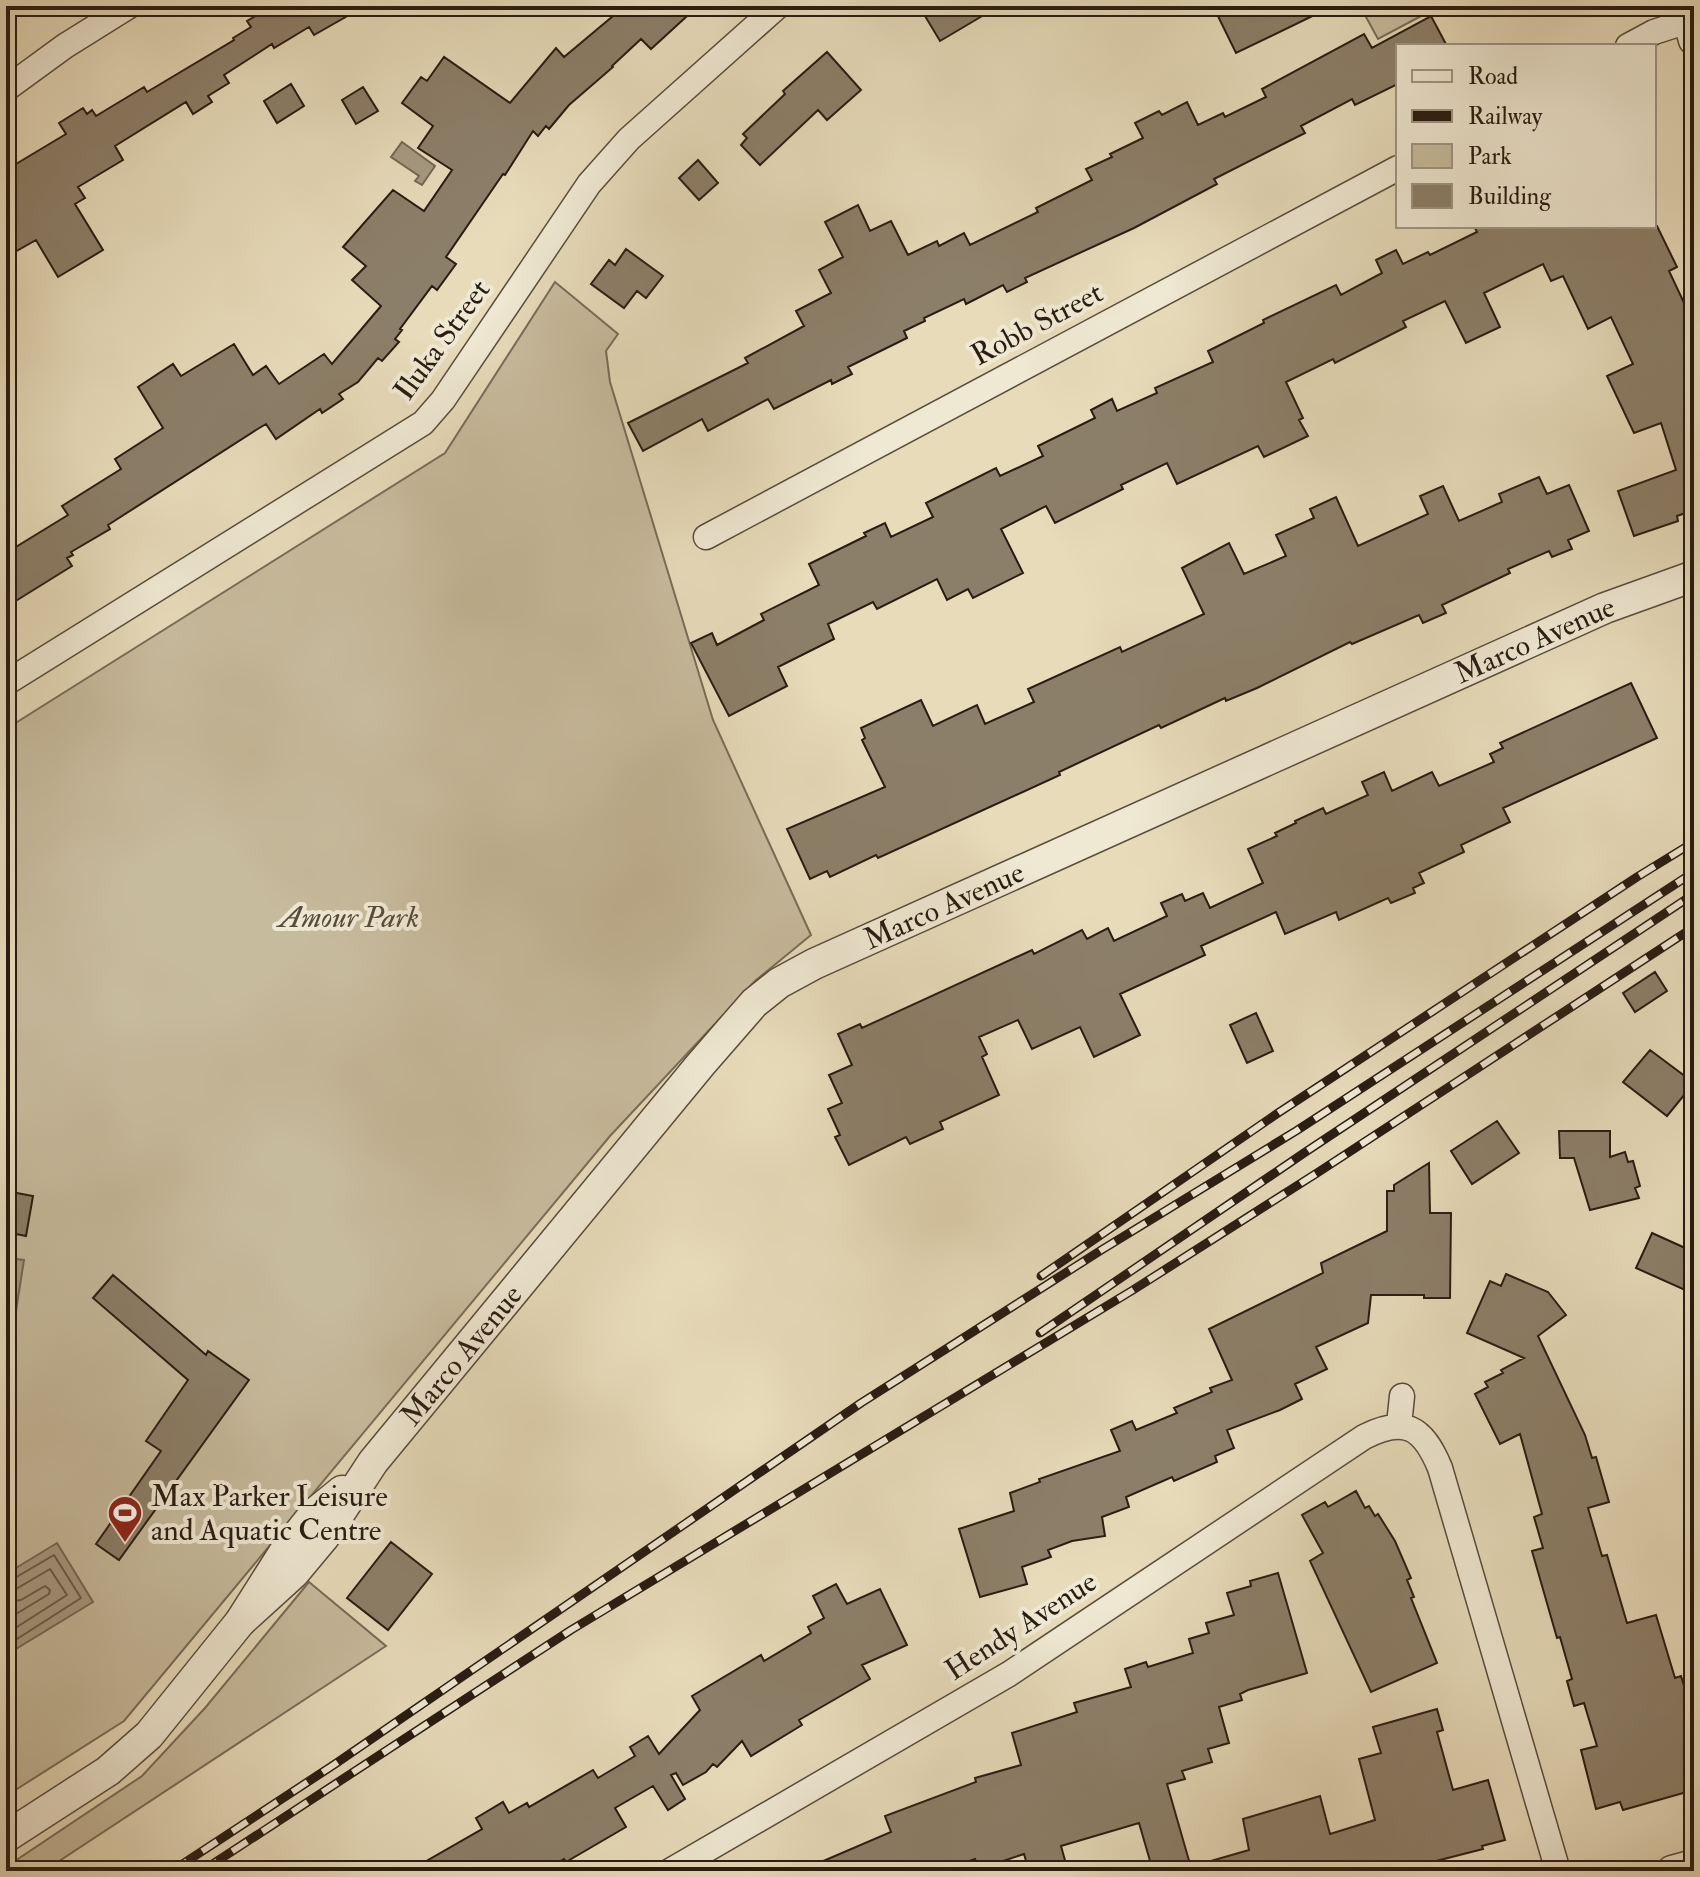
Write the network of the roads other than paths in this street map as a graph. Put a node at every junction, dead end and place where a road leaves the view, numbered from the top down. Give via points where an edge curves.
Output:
1 (129, 6) edge
2 (778, 6) edge
3 (1689, 22) edge
4 (1632, 44) edge
5 (6, 89) edge
6 (1396, 169) edge
7 (706, 537) dead end
8 (1694, 576) edge
9 (6, 683) edge
10 (1402, 1396) dead end
11 (1399, 1425) junction
12 (6, 1837) edge
13 (1694, 1865) edge
14 (670, 1871) edge
15 (1558, 1871) edge
16 (1672, 1871) edge

1 - 5 street
2 - 9 street, Iluka Street via 614,153 423,423
3 - 4 street
6 - 7 street, Robb Street
8 - 12 street, Marco Avenue via 1605,608 779,983 754,1003 701,1064 368,1468 324,1537 240,1622 164,1718 124,1758
10 - 11 street
11 - 14 street, Hendy Avenue via 1364,1437 972,1696
11 - 15 street via 1424,1437 1440,1468
13 - 16 street

